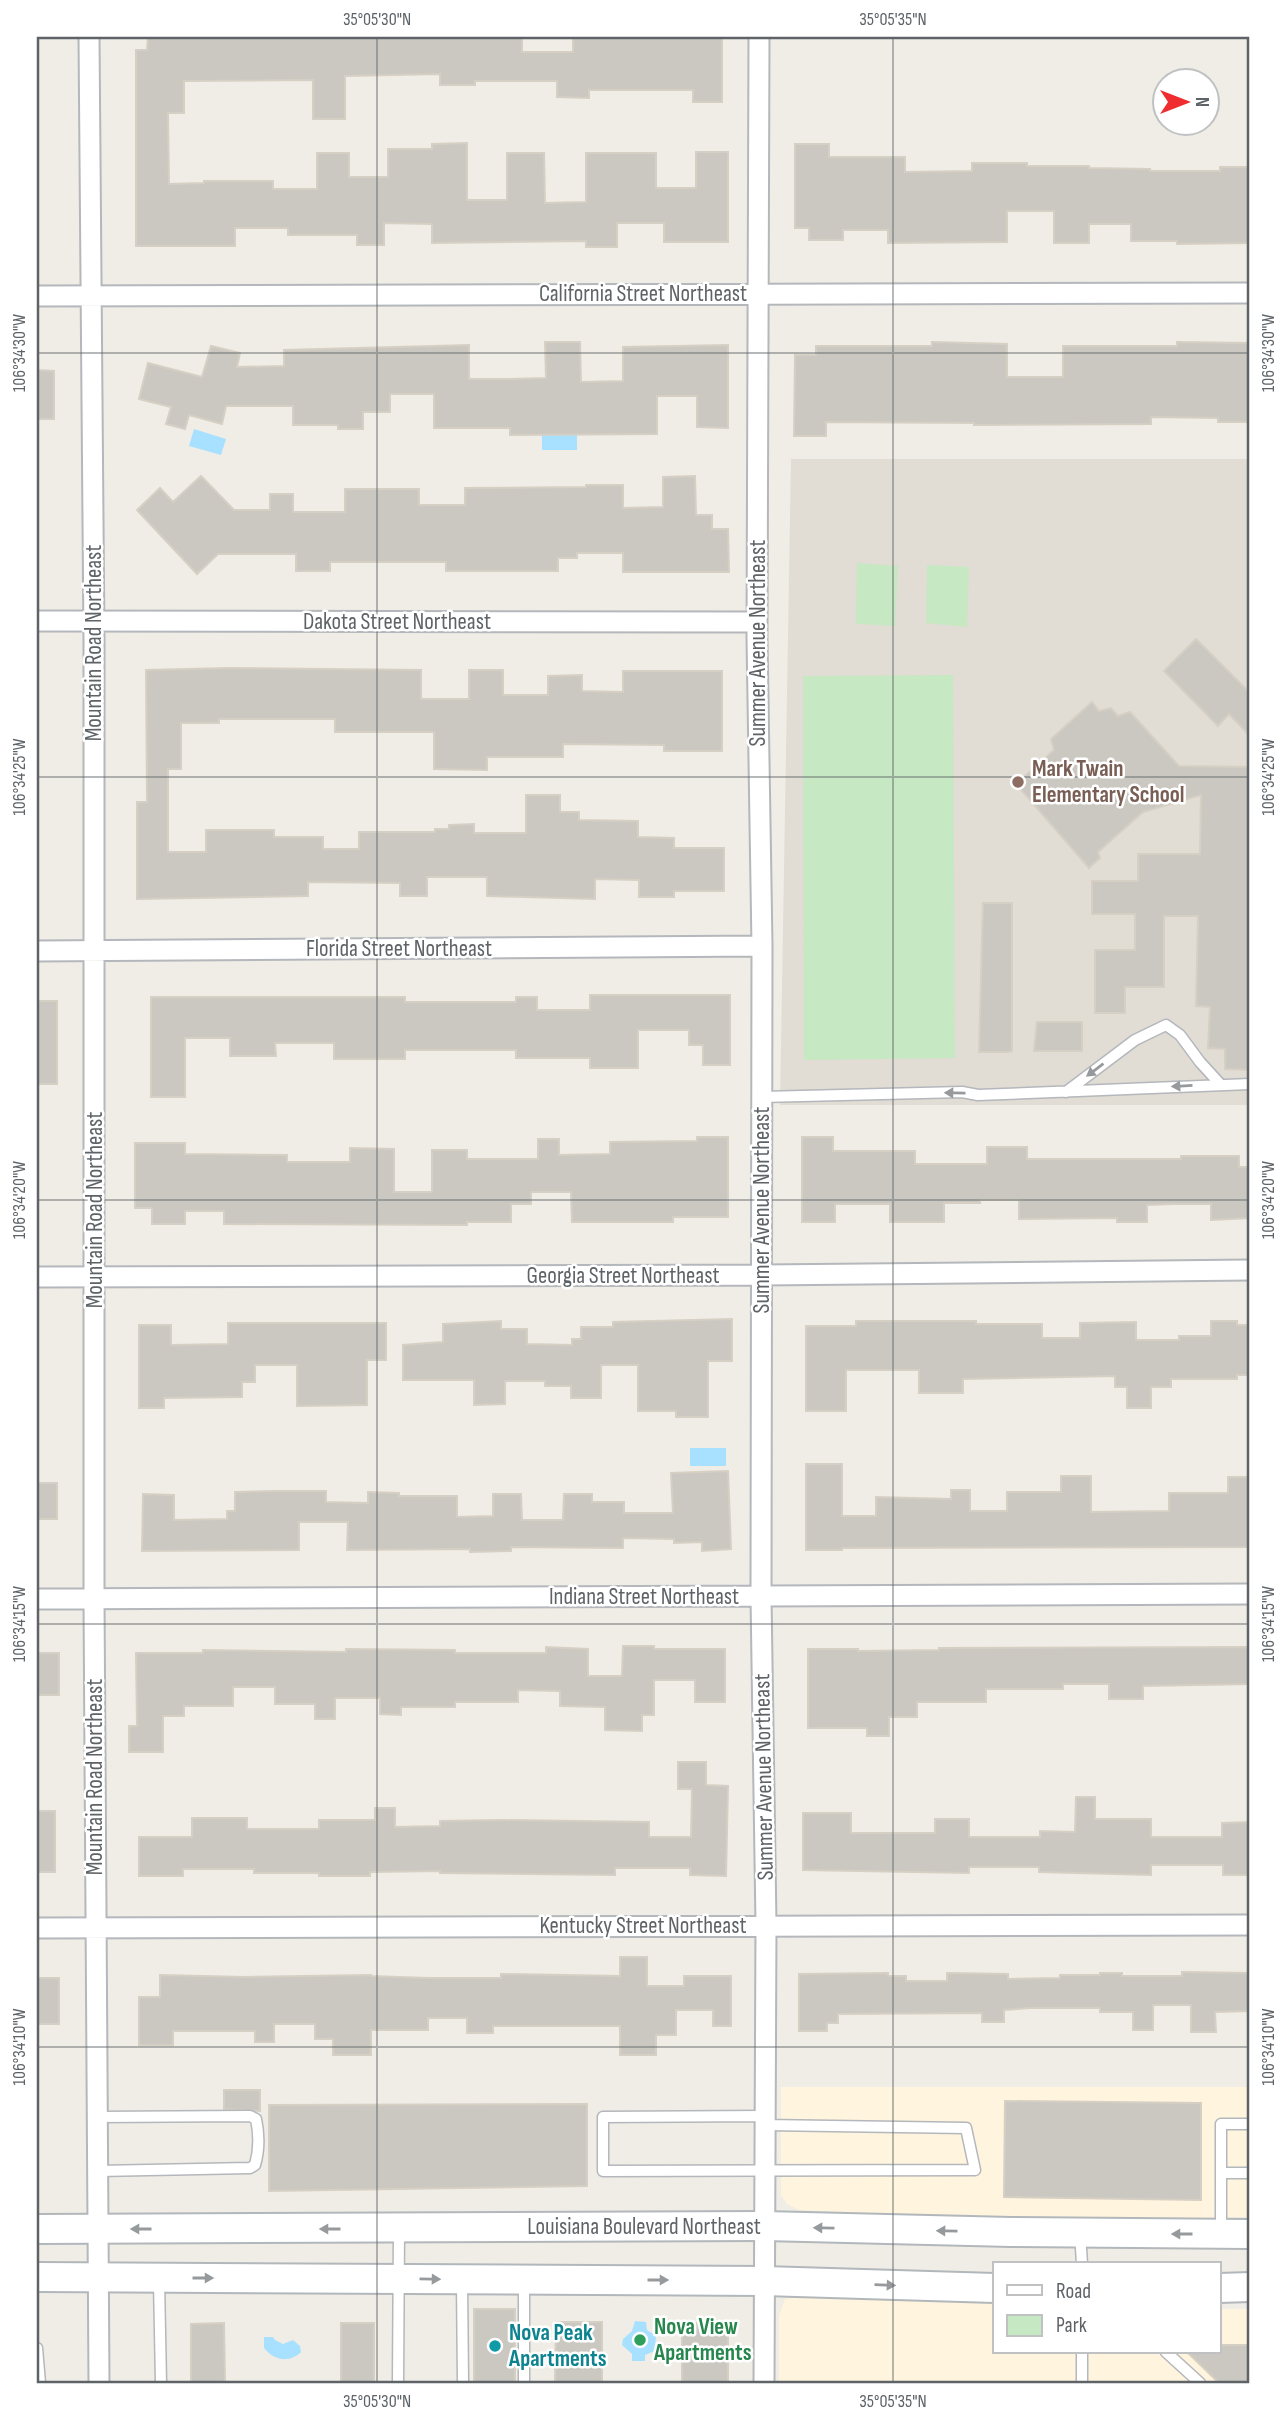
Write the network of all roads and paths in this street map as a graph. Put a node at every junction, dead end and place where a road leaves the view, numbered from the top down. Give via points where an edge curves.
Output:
1 (89, 37) edge
2 (759, 37) edge
3 (760, 293) junction
4 (1250, 293) edge
5 (37, 296) edge
6 (90, 296) junction
7 (37, 621) edge
8 (94, 621) junction
9 (757, 622) junction
10 (762, 946) junction
11 (95, 950) junction
12 (37, 951) edge
13 (1250, 1084) edge
14 (1222, 1085) junction
15 (1066, 1092) junction
16 (762, 1097) junction
17 (1250, 1270) edge
18 (762, 1276) junction
19 (37, 1277) edge
20 (95, 1277) junction
21 (1250, 1594) edge
22 (761, 1597) junction
23 (37, 1599) edge
24 (94, 1599) junction
25 (766, 1925) junction
26 (1250, 1925) edge
27 (37, 1928) edge
28 (97, 1928) junction
29 (98, 2117) junction
30 (765, 2120) junction
31 (1250, 2124) edge
32 (98, 2171) junction
33 (765, 2171) junction
34 (1221, 2173) junction
35 (1250, 2173) edge
36 (764, 2227) junction
37 (37, 2229) edge
38 (99, 2229) junction
39 (399, 2229) junction
40 (1080, 2233) junction
41 (1221, 2234) junction
42 (1250, 2234) edge
43 (1082, 2262) edge
44 (37, 2277) edge
45 (97, 2277) junction
46 (159, 2277) junction
47 (398, 2278) junction
48 (463, 2279) junction
49 (524, 2280) junction
50 (764, 2281) junction
51 (1250, 2287) edge
52 (993, 2288) edge
53 (1220, 2288) edge
54 (37, 2348) edge
55 (1082, 2354) edge
56 (1168, 2354) edge
57 (40, 2383) edge
58 (99, 2383) edge
59 (161, 2383) edge
60 (398, 2383) edge
61 (464, 2383) edge
62 (524, 2383) edge
63 (764, 2383) edge
64 (1082, 2383) edge
65 (1200, 2383) edge

1 - 6 street, Mountain Road Northeast
2 - 3 street, Summer Avenue Northeast
3 - 4 street, California Street Northeast
3 - 6 street, California Street Northeast
3 - 9 street, Summer Avenue Northeast
5 - 6 street, California Street Northeast
6 - 8 street, Mountain Road Northeast
7 - 8 street, Dakota Street Northeast
8 - 9 street, Dakota Street Northeast
8 - 11 street, Mountain Road Northeast
9 - 10 street, Summer Avenue Northeast
10 - 11 street, Florida Street Northeast
10 - 16 street, Summer Avenue Northeast
11 - 12 street, Florida Street Northeast
11 - 20 street, Mountain Road Northeast
13 - 14 lane
14 -> 15 lane
14 -> 15 lane via 1166,1025 1135,1040
15 -> 16 lane
16 - 18 street, Summer Avenue Northeast
17 - 18 street, Georgia Street Northeast
18 - 20 street, Georgia Street Northeast
18 - 22 street, Summer Avenue Northeast
19 - 20 street, Georgia Street Northeast
20 - 24 street, Mountain Road Northeast
21 - 22 street, Indiana Street Northeast
22 - 24 street, Indiana Street Northeast
22 - 25 street, Summer Avenue Northeast
23 - 24 street, Indiana Street Northeast
24 - 28 street, Mountain Road Northeast
25 - 26 street, Kentucky Street Northeast
25 - 28 street, Kentucky Street Northeast
25 - 30 street, Summer Avenue Northeast
27 - 28 street, Kentucky Street Northeast
28 - 29 street, Mountain Road Northeast
29 - 32 street, Mountain Road Northeast
29 - 32 lane via 250,2116 257,2125 256,2165 250,2168
30 - 33 street, Summer Avenue Northeast
30 - 33 lane via 603,2117 603,2171
30 - 33 lane via 966,2128 975,2170
31 - 34 lane via 1221,2124
32 - 38 street, Mountain Road Northeast
33 - 36 street, Summer Avenue Northeast
34 - 35 lane
34 - 41 lane
36 - 39 main road, Louisiana Boulevard Northeast
40 -> 36 main road, Louisiana Boulevard Northeast
36 - 50 street, Summer Avenue Northeast
37 - 38 main road, Louisiana Boulevard Northeast
39 -> 38 main road, Louisiana Boulevard Northeast
38 - 45 street, Mountain Road Northeast
39 - 47 lane
41 -> 40 main road, Louisiana Boulevard Northeast
40 - 43 lane
41 - 42 main road, Louisiana Boulevard Northeast
44 - 45 main road
45 - 46 main road
45 - 58 street, Mountain Road Northeast
46 -> 47 main road
46 - 59 lane
47 -> 48 main road
47 - 60 lane
48 - 49 main road
48 - 61 lane
49 -> 50 main road
49 - 62 lane
50 -> 52 main road
50 - 63 street, Summer Avenue Northeast
51 - 53 main road
54 - 57 lane
55 - 64 lane
56 - 65 lane

